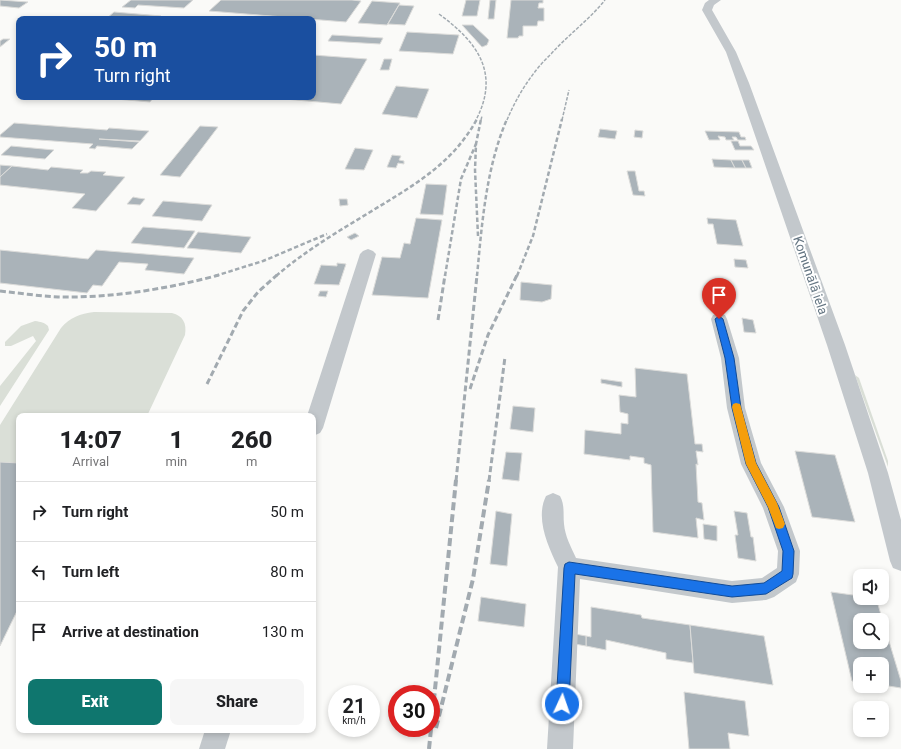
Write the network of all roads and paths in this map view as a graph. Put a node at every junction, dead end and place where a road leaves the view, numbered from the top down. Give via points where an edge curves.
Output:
1 (716, 0) edge
2 (368, 254) dead end
3 (719, 319) dead end
4 (316, 419) edge
5 (553, 502) dead end
6 (901, 561) edge
7 (569, 568) junction
8 (217, 733) edge
9 (212, 749) edge
10 (560, 749) edge

1 - 6 street, Komunālā iela via 710,3 707,10 731,52 743,83 873,458
2 - 4 street
3 - 7 street via 730,358 736,408 751,464 773,507 789,551 788,574 766,589 732,592
5 - 7 street via 553,525
7 - 10 street
8 - 9 street

